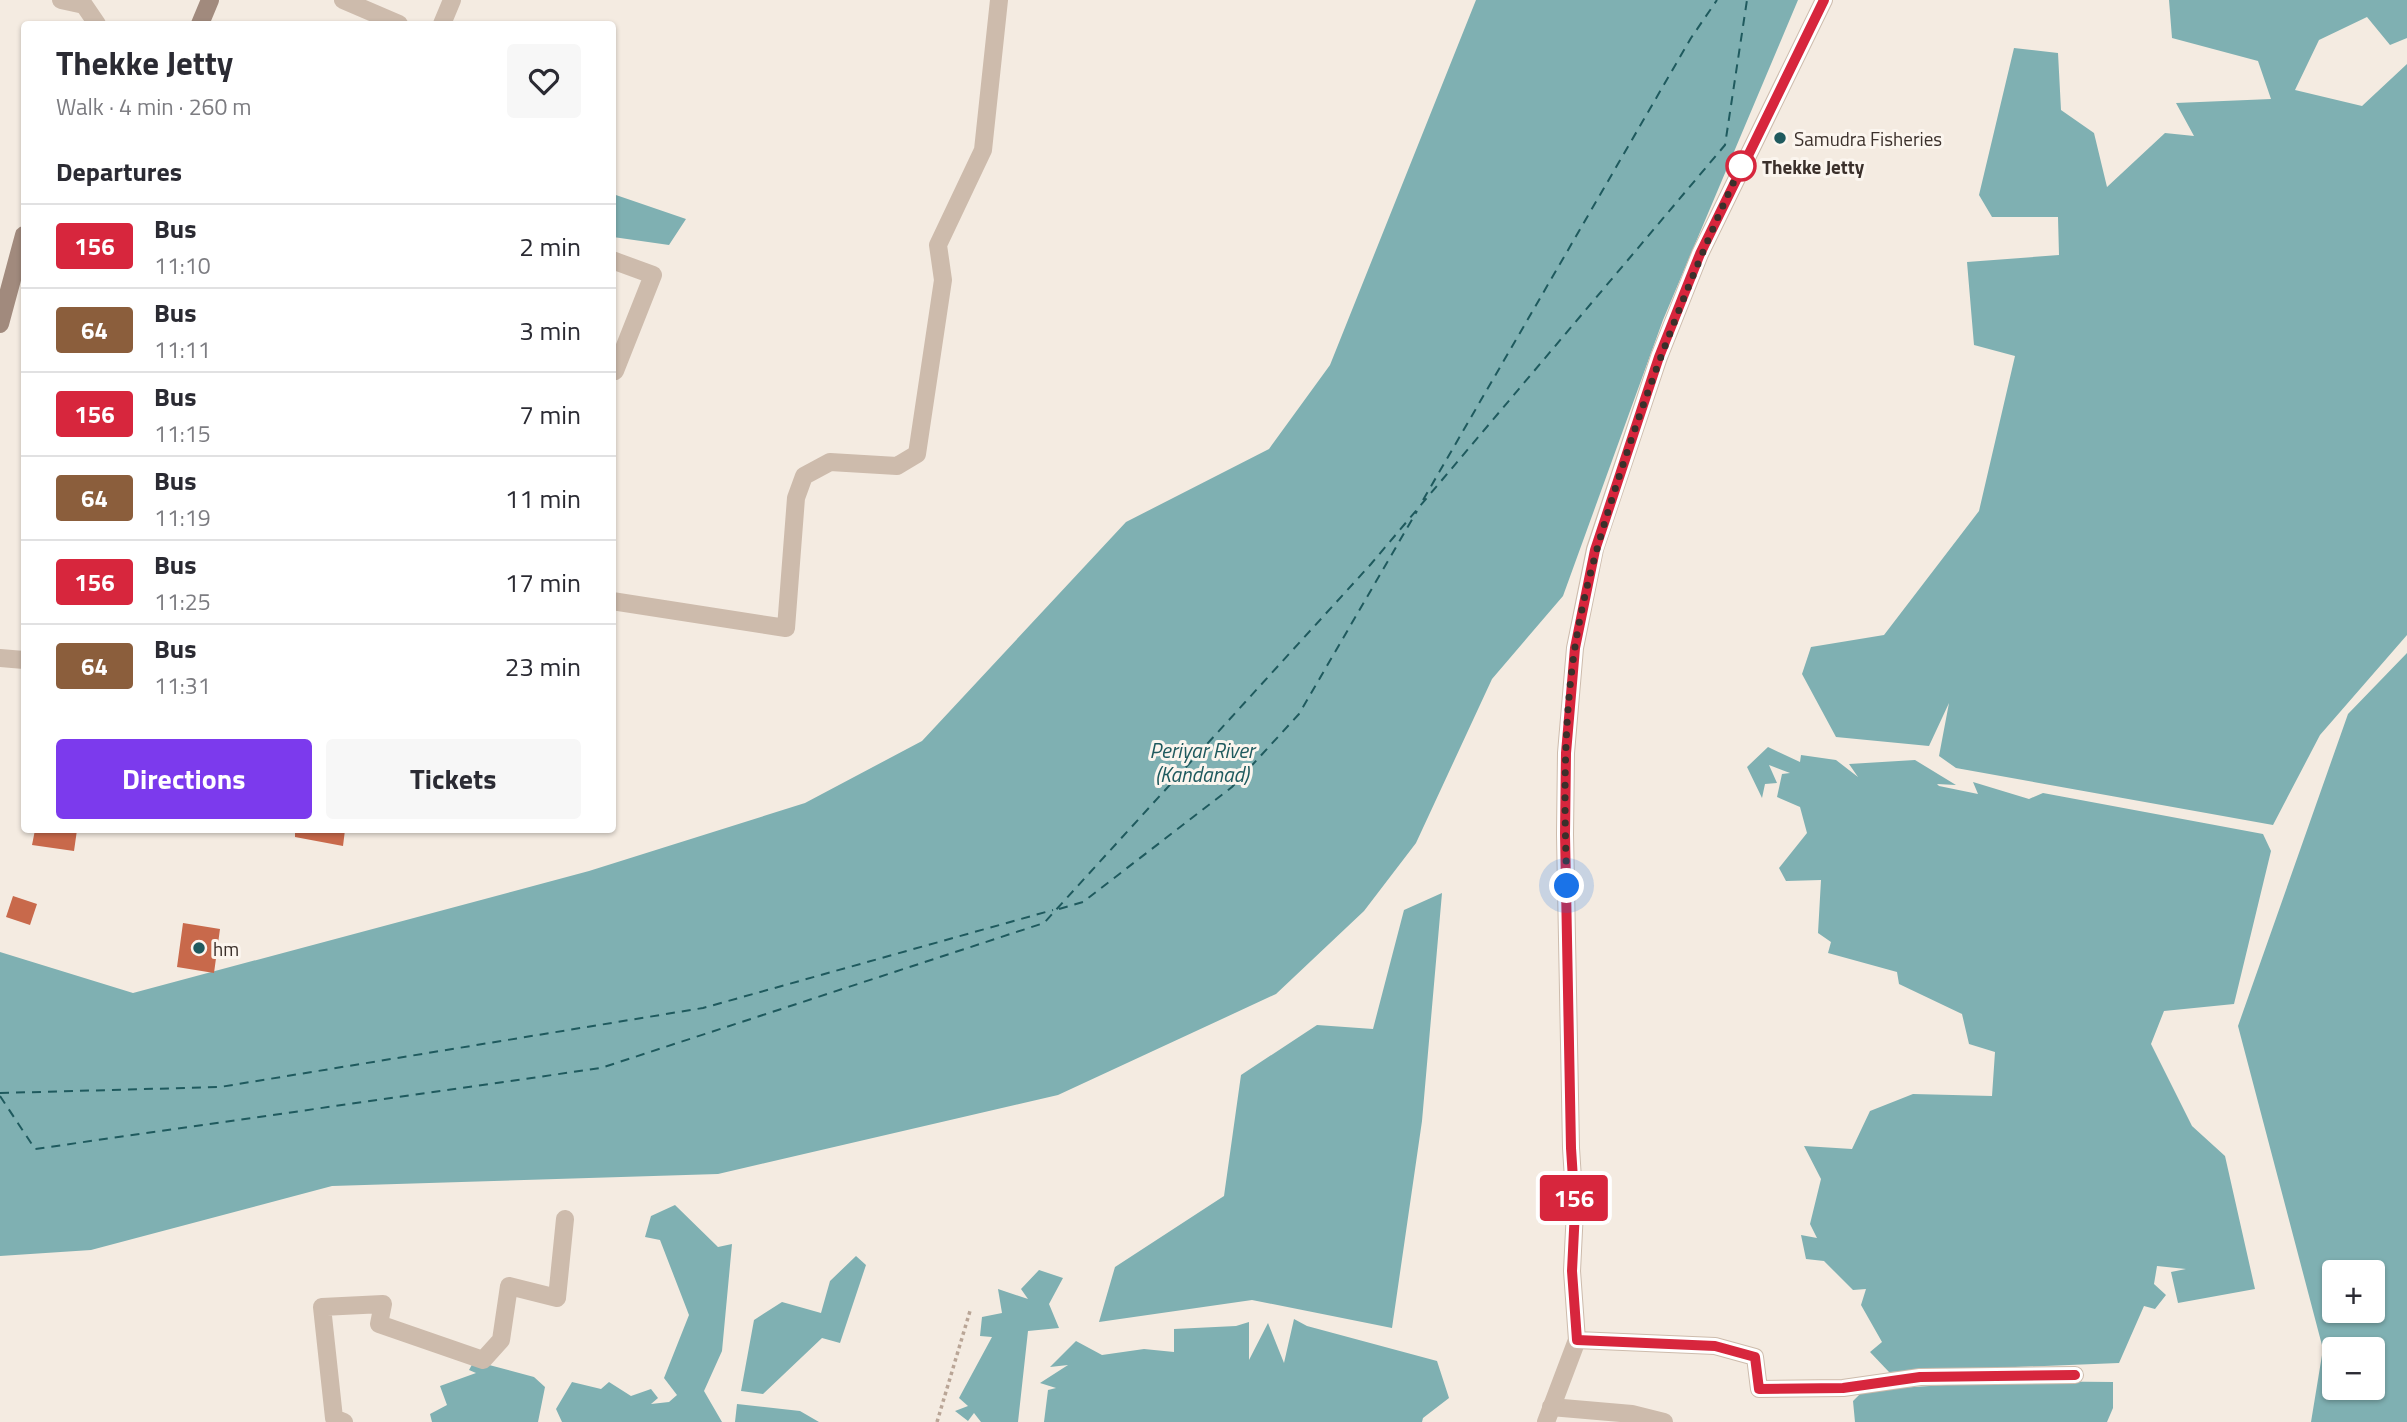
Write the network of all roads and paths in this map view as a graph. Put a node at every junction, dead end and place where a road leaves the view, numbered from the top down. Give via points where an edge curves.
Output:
1 (61, 0) edge
2 (210, 0) edge
3 (342, 0) edge
4 (453, 0) edge
5 (999, 0) edge
6 (1824, 0) edge
7 (95, 21) edge
8 (201, 21) edge
9 (392, 21) edge
10 (443, 21) edge
11 (21, 246) edge
12 (616, 261) edge
13 (0, 324) edge
14 (616, 368) edge
15 (616, 602) edge
16 (0, 658) edge
17 (21, 660) edge
18 (565, 1219) dead end
19 (970, 1311) dead end
20 (1577, 1340) junction
21 (2075, 1375) dead end
22 (1549, 1415) edge
23 (345, 1422) edge
24 (937, 1422) edge
25 (1664, 1422) edge

1 - 7 street via 84,5
2 - 8 main road
3 - 9 street
4 - 10 street
5 - 15 street via 983,150 938,245 943,281 917,454 897,466 830,462 804,475 796,498 786,628
6 - 20 street via 1700,254 1659,357 1595,550 1575,648 1565,834
11 - 13 main road
12 - 14 street via 653,275
16 - 17 street
18 - 23 street via 557,1298 509,1286 501,1340 483,1360 379,1324 383,1304 322,1307 334,1418
19 - 24 path
20 - 21 street via 1715,1346 1755,1357 1759,1389 1843,1388 1920,1377
20 - 22 street
22 - 25 street via 1632,1414

